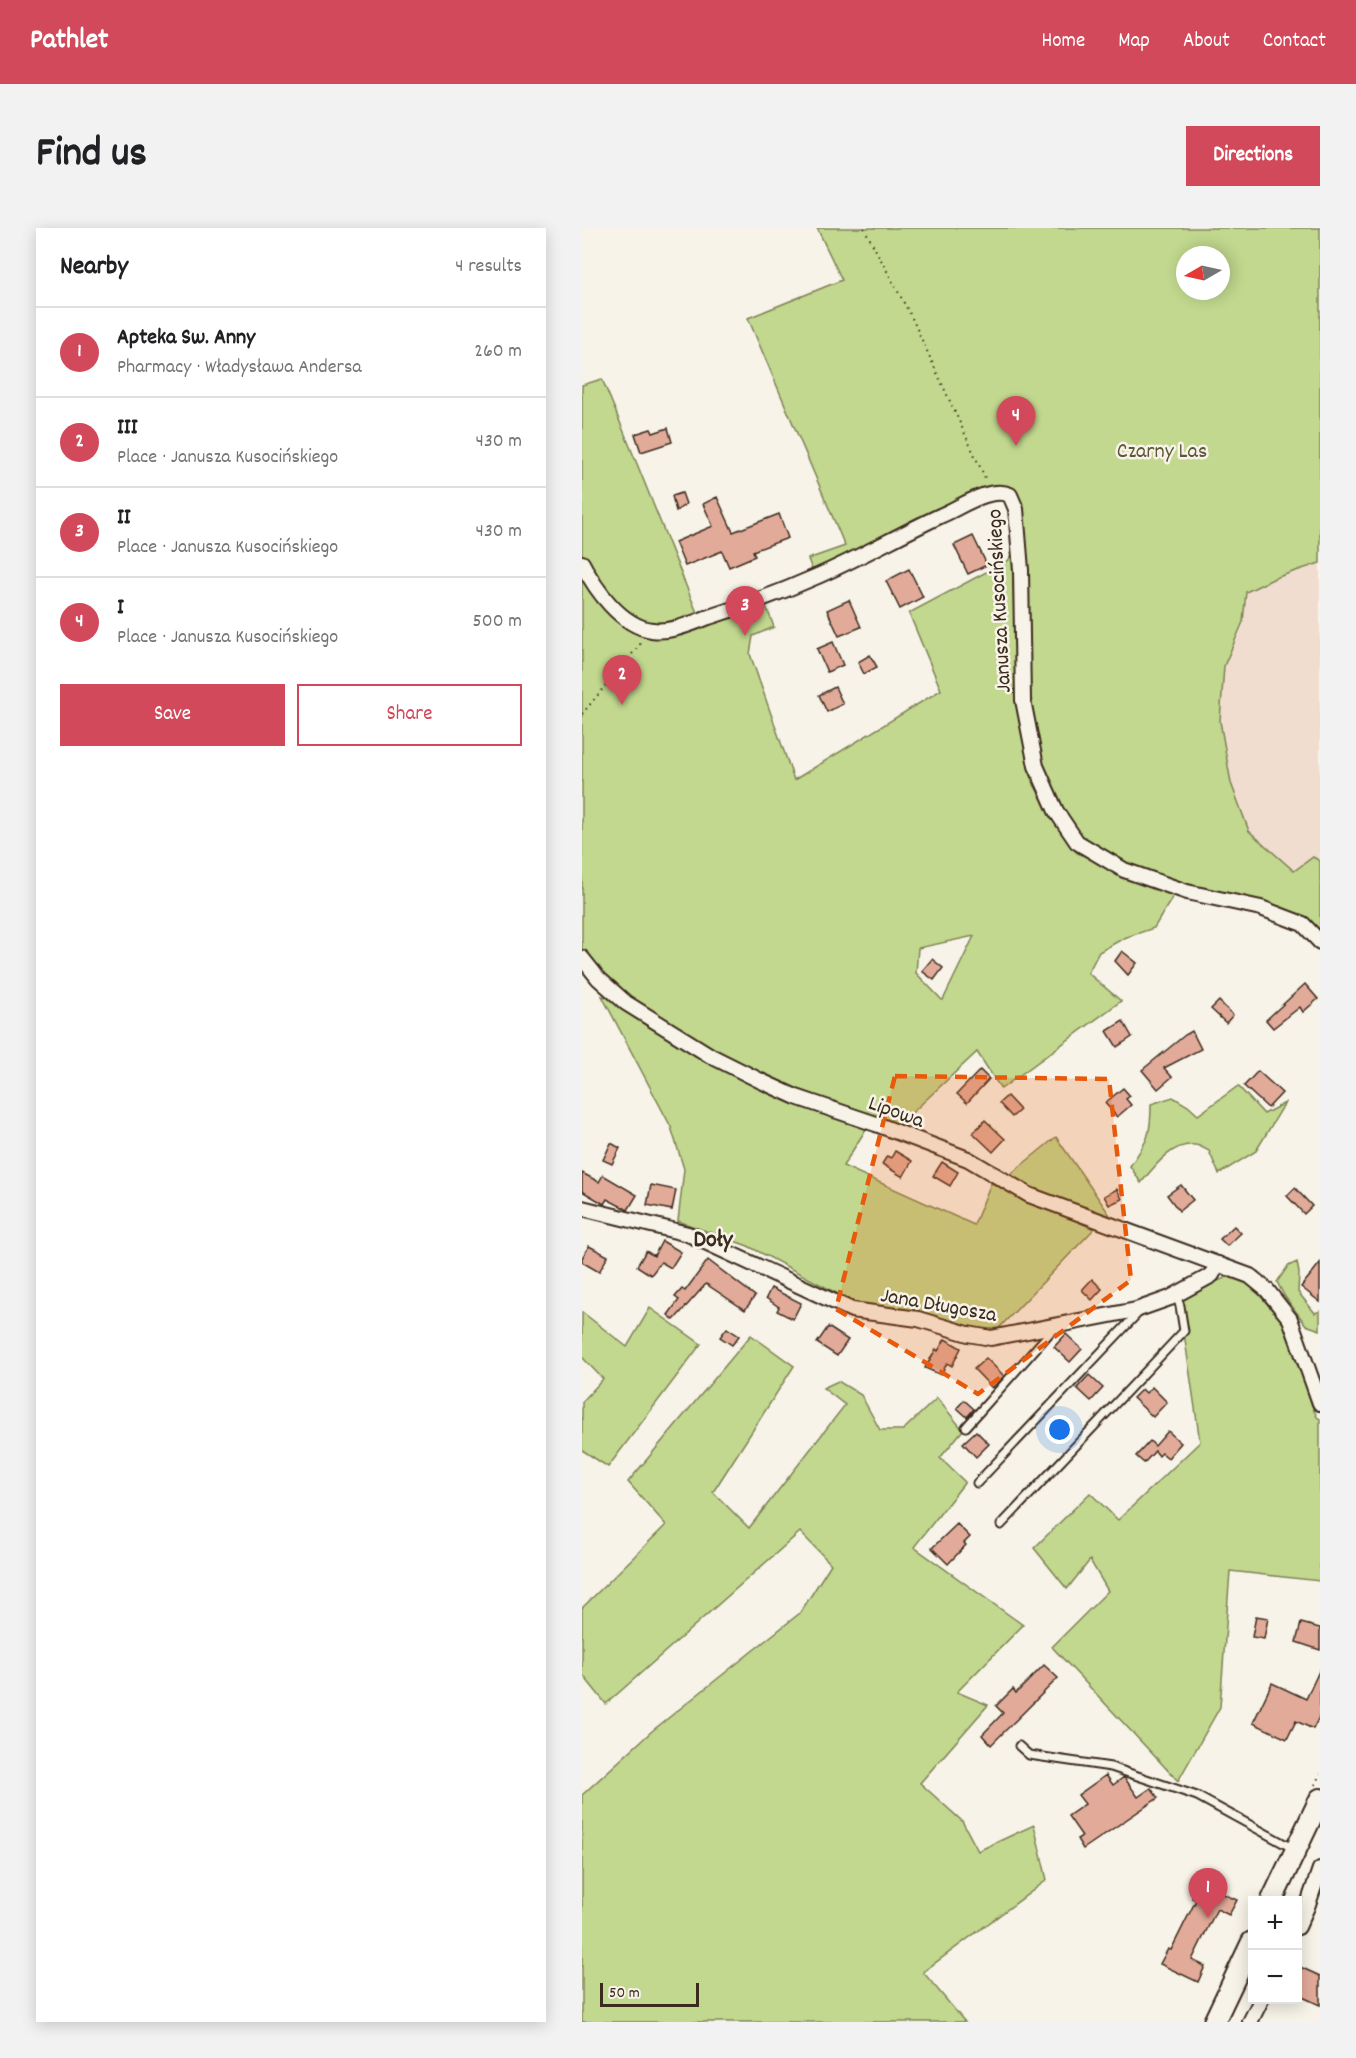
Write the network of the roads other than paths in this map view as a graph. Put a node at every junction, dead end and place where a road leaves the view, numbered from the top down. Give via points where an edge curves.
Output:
1 (582, 563) edge
2 (1320, 942) edge
3 (582, 958) edge
4 (582, 1208) edge
5 (1218, 1264) junction
6 (1176, 1294) junction
7 (1144, 1307) junction
8 (1056, 1326) junction
9 (1320, 1403) edge
10 (966, 1427) dead end
11 (977, 1484) dead end
12 (1002, 1525) dead end
13 (1019, 1746) dead end
14 (1320, 1799) edge
15 (1296, 1850) junction
16 (1320, 1869) edge
17 (1274, 1896) edge
18 (1302, 1918) edge
19 (1248, 1950) edge
20 (1260, 2004) edge
21 (1214, 2022) edge
22 (1250, 2022) edge

1 - 2 street, Janusza Kusocińskiego via 605,599 627,620 652,630 672,629 822,574 992,494 1010,495 1016,509 1021,570 1023,700 1036,766 1056,811 1077,842 1124,870 1187,892 1261,908 1303,924
3 - 5 street, Lipowa via 627,1003 711,1056 761,1081 968,1159 1029,1195
4 - 8 street, Jana Długosza via 688,1234 852,1310 918,1319 991,1338
5 - 6 street, Jana Długosza via 1212,1275
5 - 9 street via 1250,1276 1290,1319
6 - 7 street, Jana Długosza
6 - 12 lane via 1184,1331
7 - 8 street, Jana Długosza
7 - 11 lane
8 - 10 lane
13 - 15 lane via 1029,1755 1111,1767 1197,1796
14 - 15 main road via 1312,1832
15 - 17 main road
16 - 18 street
19 - 21 main road
20 - 22 street

